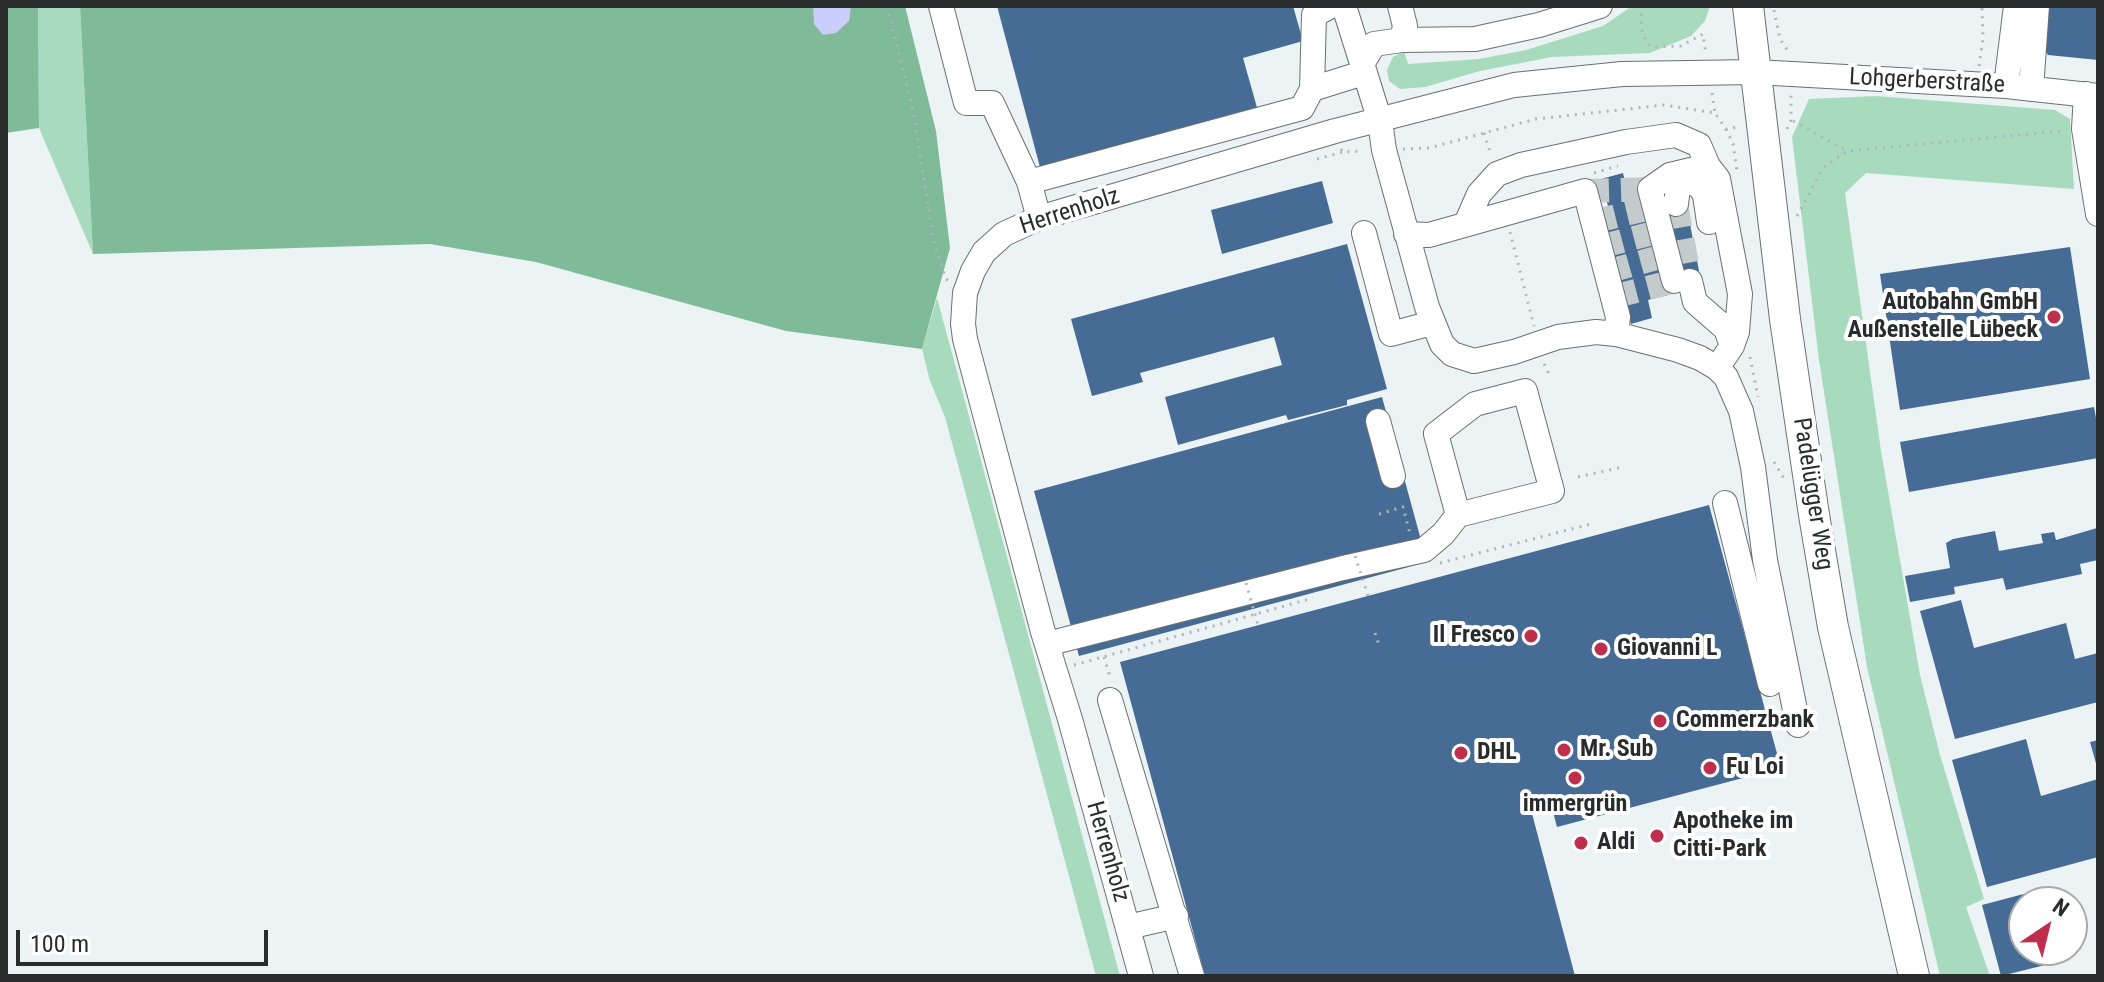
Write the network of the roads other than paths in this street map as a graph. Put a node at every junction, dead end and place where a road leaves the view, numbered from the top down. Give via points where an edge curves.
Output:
1 (941, 6) edge
2 (1331, 6) edge
3 (1344, 6) edge
4 (1400, 6) edge
5 (1600, 6) edge
6 (1748, 6) edge
7 (2016, 6) edge
8 (2037, 6) edge
9 (1402, 40) junction
10 (1363, 68) junction
11 (1756, 72) junction
12 (2006, 86) junction
13 (1312, 89) junction
14 (2031, 89) junction
15 (2092, 95) edge
16 (1380, 121) junction
17 (1708, 166) junction
18 (1029, 182) junction
19 (1676, 204) tunnel mouth
20 (2098, 214) edge
21 (1039, 218) junction
22 (1466, 224) junction
23 (1364, 233) dead end
24 (1406, 234) junction
25 (1739, 315) junction
26 (1432, 323) junction
27 (1616, 334) junction
28 (1732, 346) junction
29 (1717, 368) junction
30 (1378, 421) dead end
31 (1393, 476) dead end
32 (1725, 503) dead end
33 (1458, 515) junction
34 (1765, 560) junction
35 (1742, 568) junction
36 (1047, 644) junction
37 (1770, 684) dead end
38 (1110, 700) dead end
39 (1798, 725) dead end
40 (1176, 916) junction
41 (1128, 927) junction
42 (1141, 976) edge
43 (1192, 976) edge
44 (1914, 976) edge

1 - 18 street via 966,103 992,103
2 - 13 street via 1314,15
3 - 10 street
4 - 9 street
5 - 9 street via 1475,39
6 - 11 main road, Padelügger Weg
7 - 12 street
8 - 14 street
9 - 10 street via 1374,44
10 - 13 street
10 - 16 street
11 - 12 street, Lohgerberstraße
11 - 16 street, Herrenholz via 1622,74 1514,85
11 - 44 main road, Padelügger Weg via 1776,122 1787,334 1833,627
12 - 14 street, Lohgerberstraße
13 - 18 street via 1302,108
14 - 15 street, Lohgerberstraße
15 - 20 street via 2084,129
16 - 21 street, Herrenholz via 1339,142 1158,195
16 - 24 street
17 - 22 street via 1699,145 1676,135 1521,165 1497,174 1479,194
17 - 25 street via 1718,179 1740,294
17 - 28 street via 1670,175 1650,189 1682,281 1695,302 1726,329
18 - 21 street
19 - 25 street via 1684,183 1700,187 1705,195 1722,285
21 - 36 street, Herrenholz via 1004,234 984,252 965,293 963,324
22 - 24 street via 1429,235
22 - 27 street via 1588,182 1618,317
23 - 26 street via 1391,334
24 - 26 street
25 - 28 street
26 - 27 street via 1452,354 1474,361 1558,337
27 - 29 street via 1678,350
28 - 29 street
29 - 34 street via 1741,411
30 - 31 street
32 - 35 street
33 - 33 street via 1552,491 1525,391 1475,404 1436,434
33 - 36 street via 1424,550
34 - 35 street
34 - 39 street
35 - 37 street
36 - 41 street, Herrenholz
38 - 40 street
40 - 41 street
40 - 43 street
41 - 42 street, Herrenholz

